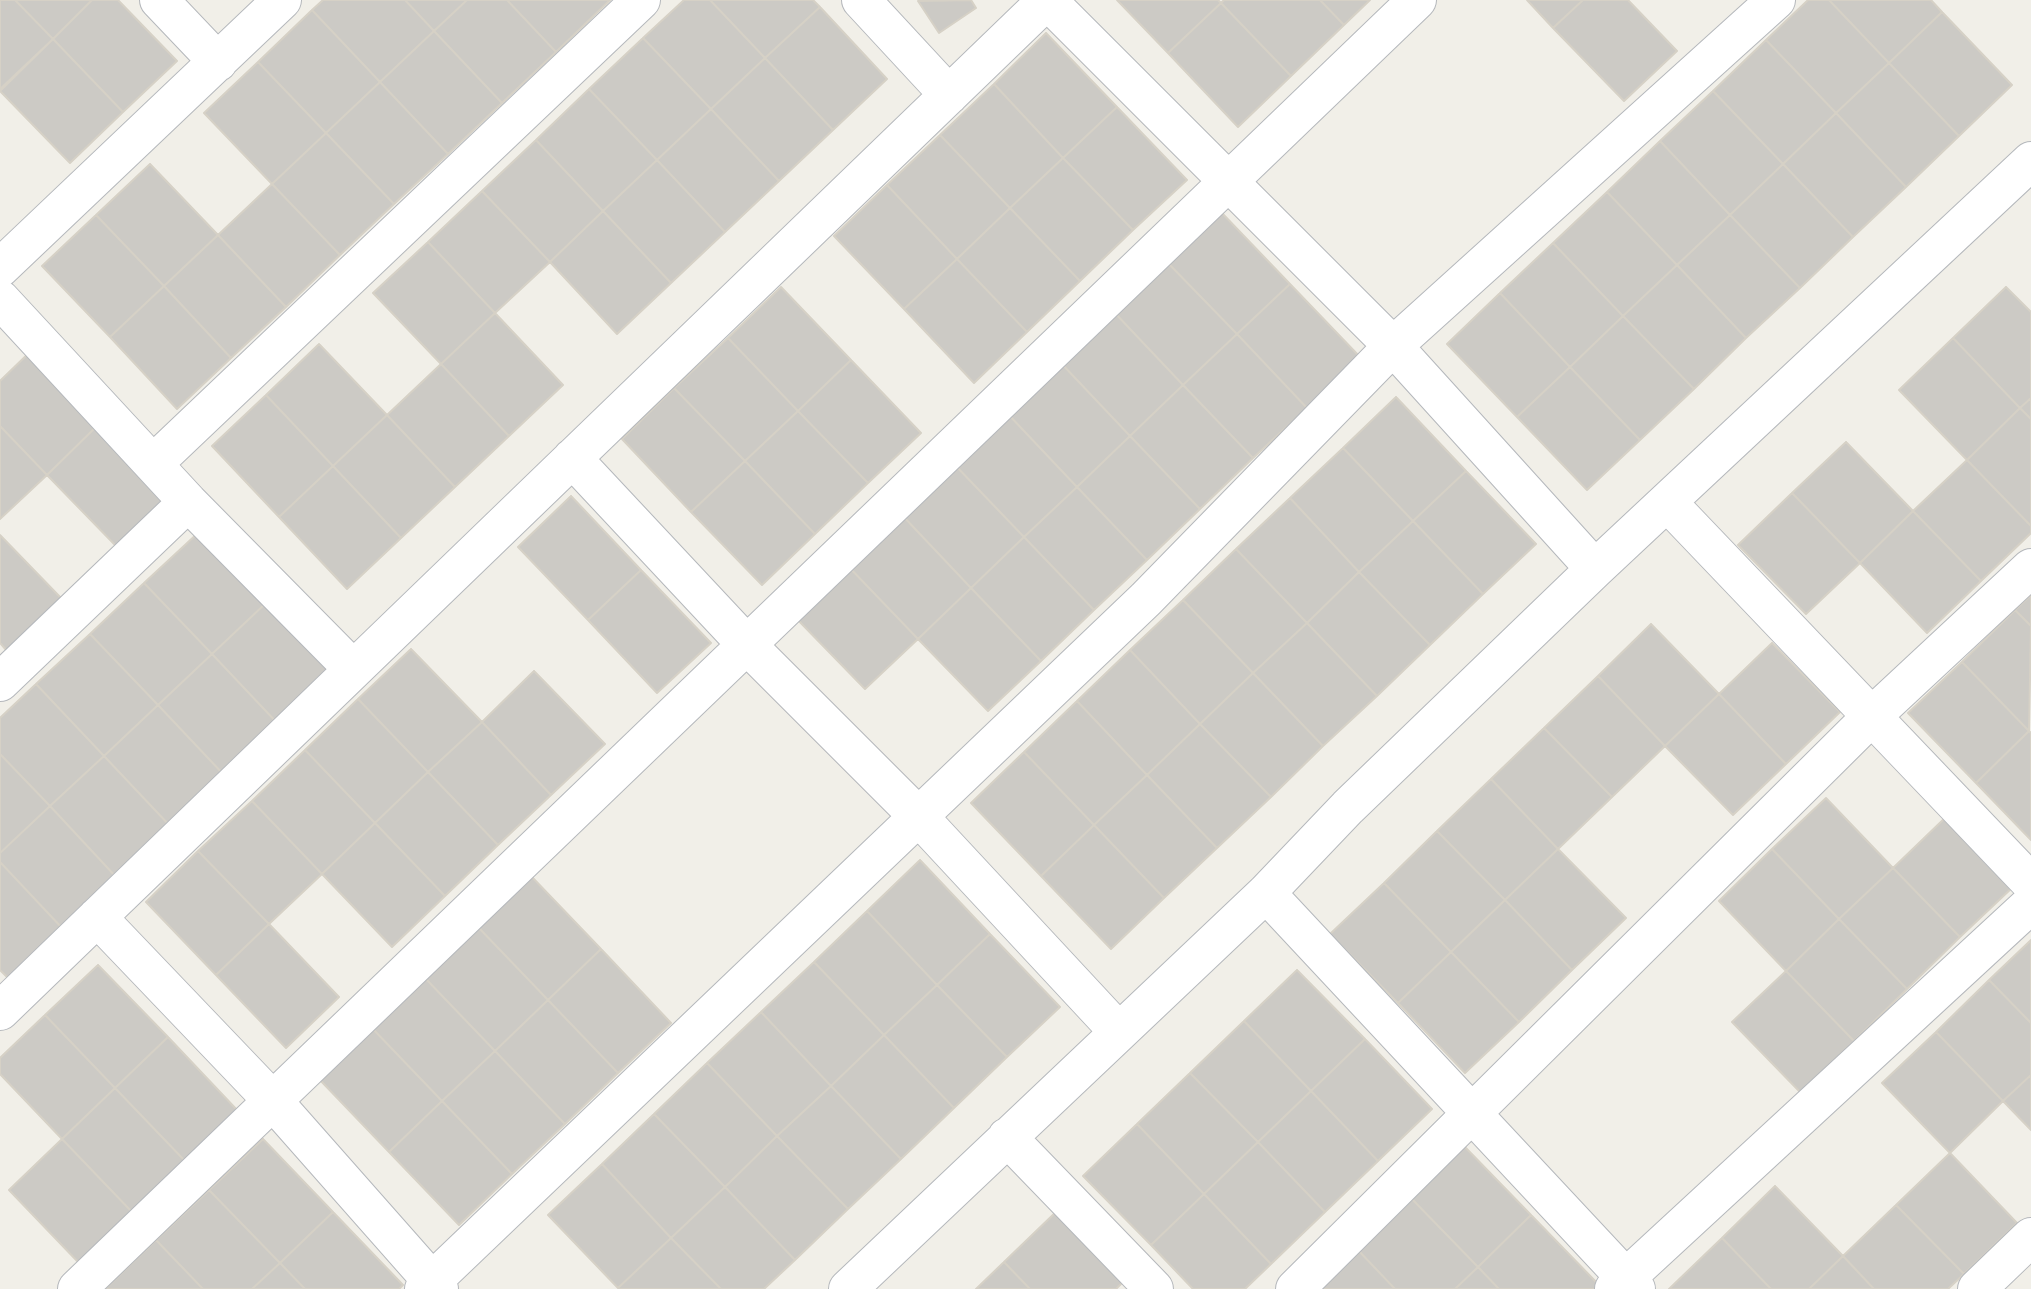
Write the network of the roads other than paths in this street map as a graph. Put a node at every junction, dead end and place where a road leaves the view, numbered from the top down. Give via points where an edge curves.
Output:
1 (159, 0) edge
2 (282, 0) edge
3 (641, 0) edge
4 (861, 0) edge
5 (1047, 0) edge
6 (1417, 0) edge
7 (1776, 0) edge
8 (219, 62) junction
9 (949, 95) junction
10 (2031, 161) edge
11 (1230, 181) junction
12 (0, 268) edge
13 (0, 299) edge
14 (1393, 345) junction
15 (572, 458) junction
16 (153, 464) junction
17 (188, 502) junction
18 (1667, 502) junction
19 (2031, 568) edge
20 (1595, 569) junction
21 (747, 645) junction
22 (353, 669) junction
23 (0, 682) edge
24 (1871, 717) junction
25 (919, 817) junction
26 (2031, 883) edge
27 (1266, 893) junction
28 (2031, 904) edge
29 (97, 917) junction
30 (0, 1011) edge
31 (1118, 1031) junction
32 (273, 1101) junction
33 (1472, 1113) junction
34 (1007, 1137) junction
35 (2031, 1237) edge
36 (1625, 1285) edge
37 (431, 1287) edge
38 (77, 1289) edge
39 (848, 1289) edge
40 (1154, 1289) edge
41 (1295, 1289) edge
42 (1977, 1289) edge

1 - 8 street
2 - 8 street
3 - 16 street
4 - 9 street
5 - 9 street
5 - 11 street
6 - 11 street
7 - 14 street
8 - 12 street
9 - 15 street
10 - 18 street
11 - 14 street
11 - 21 street
13 - 16 street
14 - 20 street
14 - 25 street via 1146,599
15 - 21 street
15 - 22 street
16 - 17 street
17 - 22 street
17 - 23 street
18 - 20 street
18 - 24 street
19 - 24 street
20 - 27 street via 1348,807
21 - 25 street
21 - 32 street
22 - 29 street
24 - 26 street
24 - 33 street
25 - 31 street
25 - 37 street
27 - 31 street
27 - 33 street
28 - 36 street
29 - 30 street
29 - 32 street
31 - 34 street
32 - 37 street
32 - 38 street
33 - 36 street
33 - 41 street
34 - 39 street
34 - 40 street
35 - 42 street

